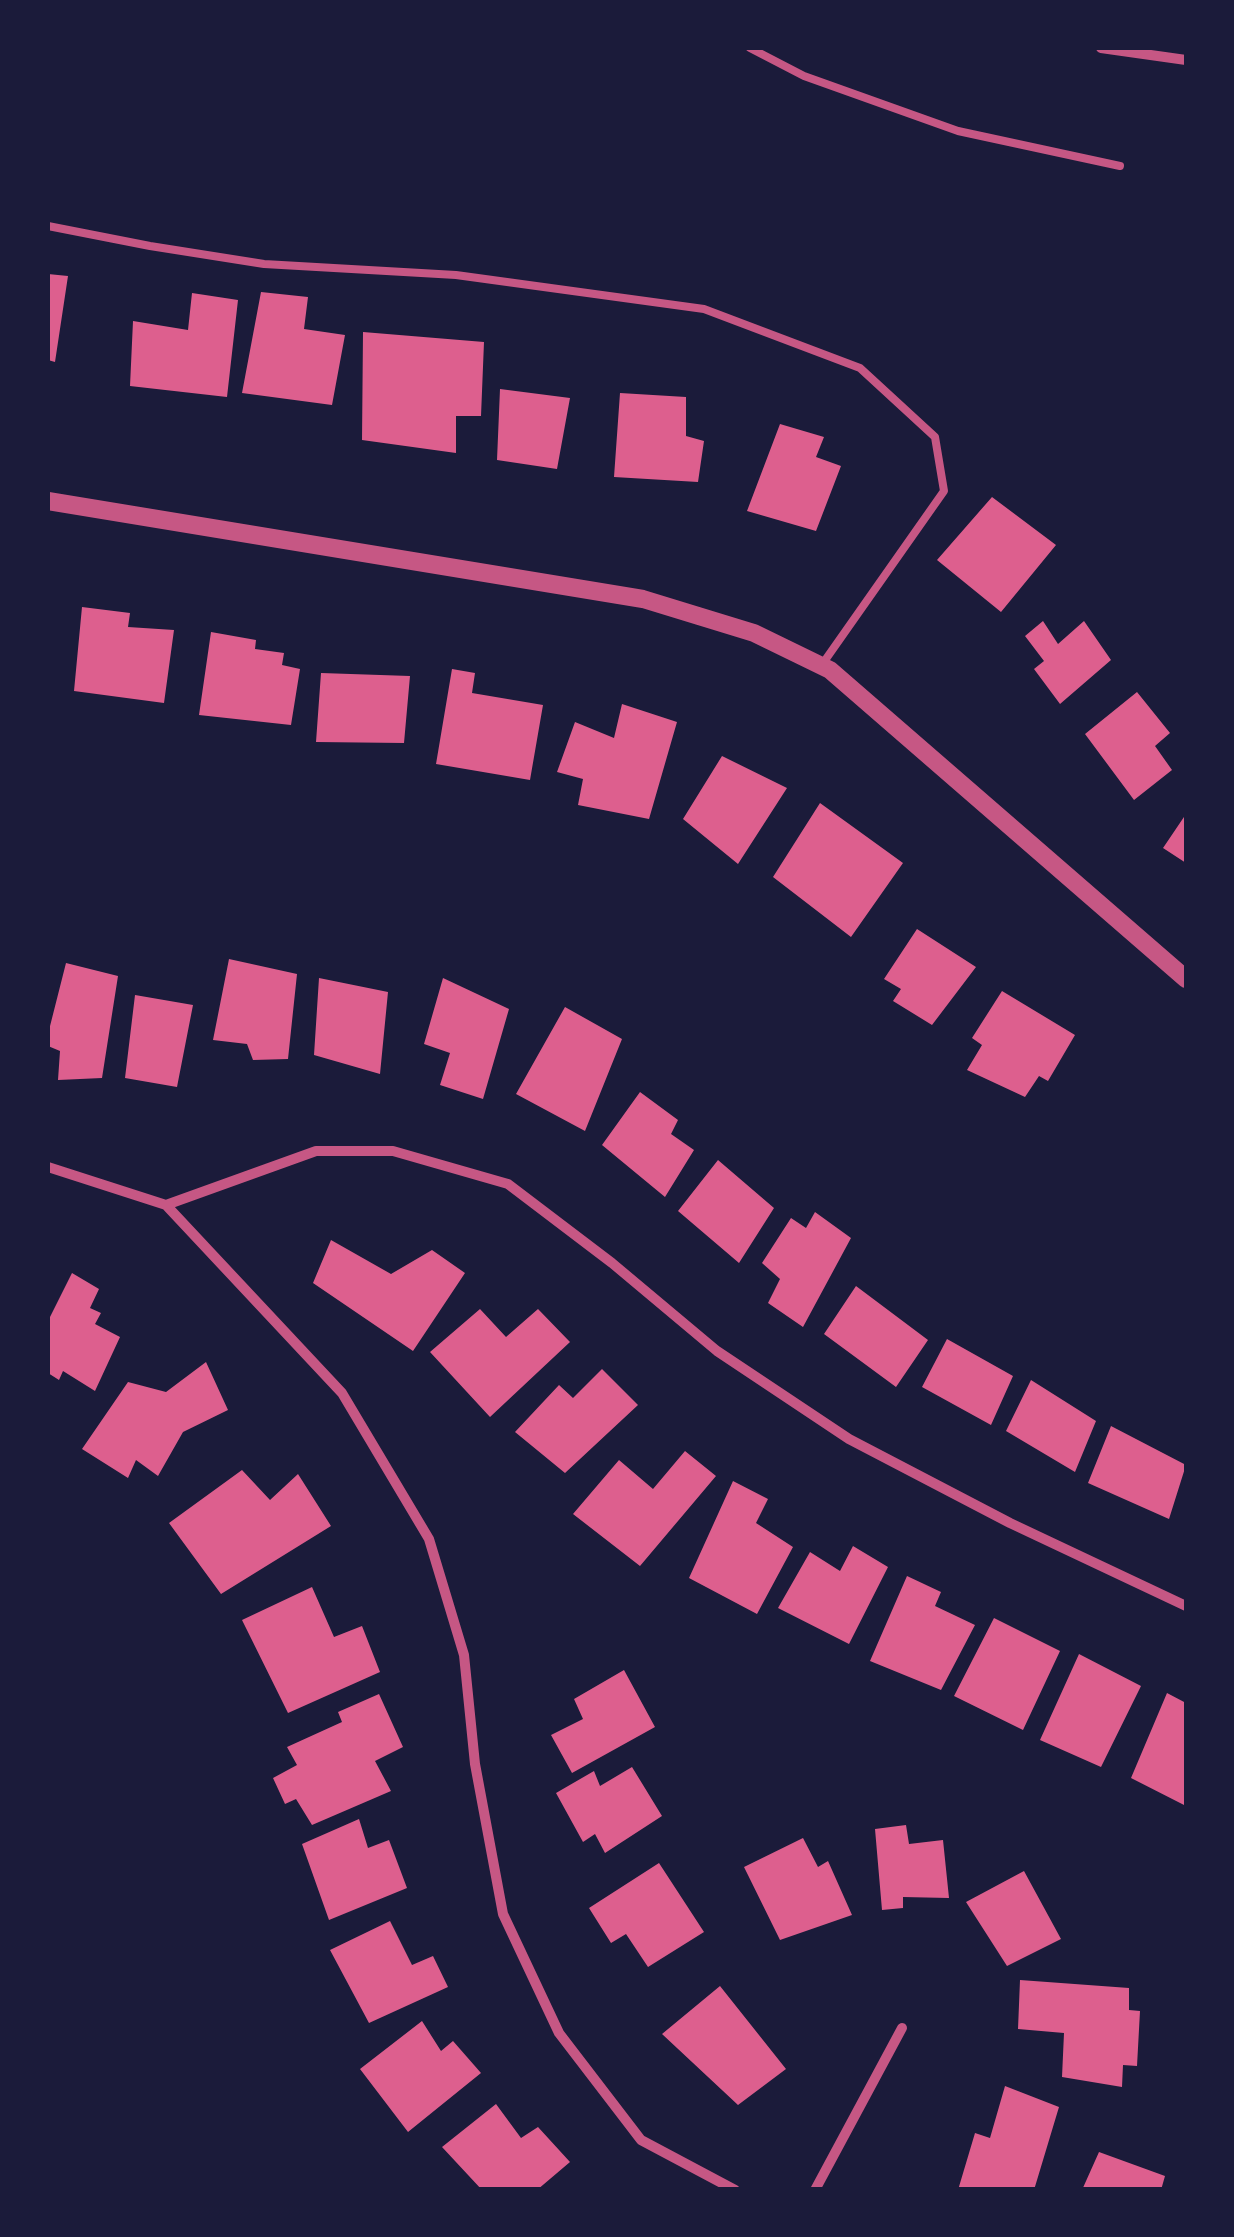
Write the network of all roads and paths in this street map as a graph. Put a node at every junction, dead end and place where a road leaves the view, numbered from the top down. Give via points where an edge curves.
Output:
1 (750, 48) edge
2 (1100, 48) edge
3 (1186, 60) edge
4 (1120, 166) dead end
5 (48, 226) edge
6 (48, 501) edge
7 (821, 666) junction
8 (1186, 978) edge
9 (48, 1167) edge
10 (166, 1205) junction
11 (1186, 1606) edge
12 (902, 2028) dead end
13 (735, 2190) edge
14 (815, 2190) edge

1 - 4 lane via 804,76 958,131
2 - 3 street
5 - 7 lane via 264,264 456,275 704,309 860,368 935,438 944,492
6 - 7 street via 643,598 754,633
7 - 8 street
9 - 10 street
10 - 11 street via 316,1151 393,1152 508,1184 717,1350 849,1439
10 - 13 street via 342,1393 429,1539 464,1655 475,1764 503,1914 559,2034 641,2140
12 - 14 street

